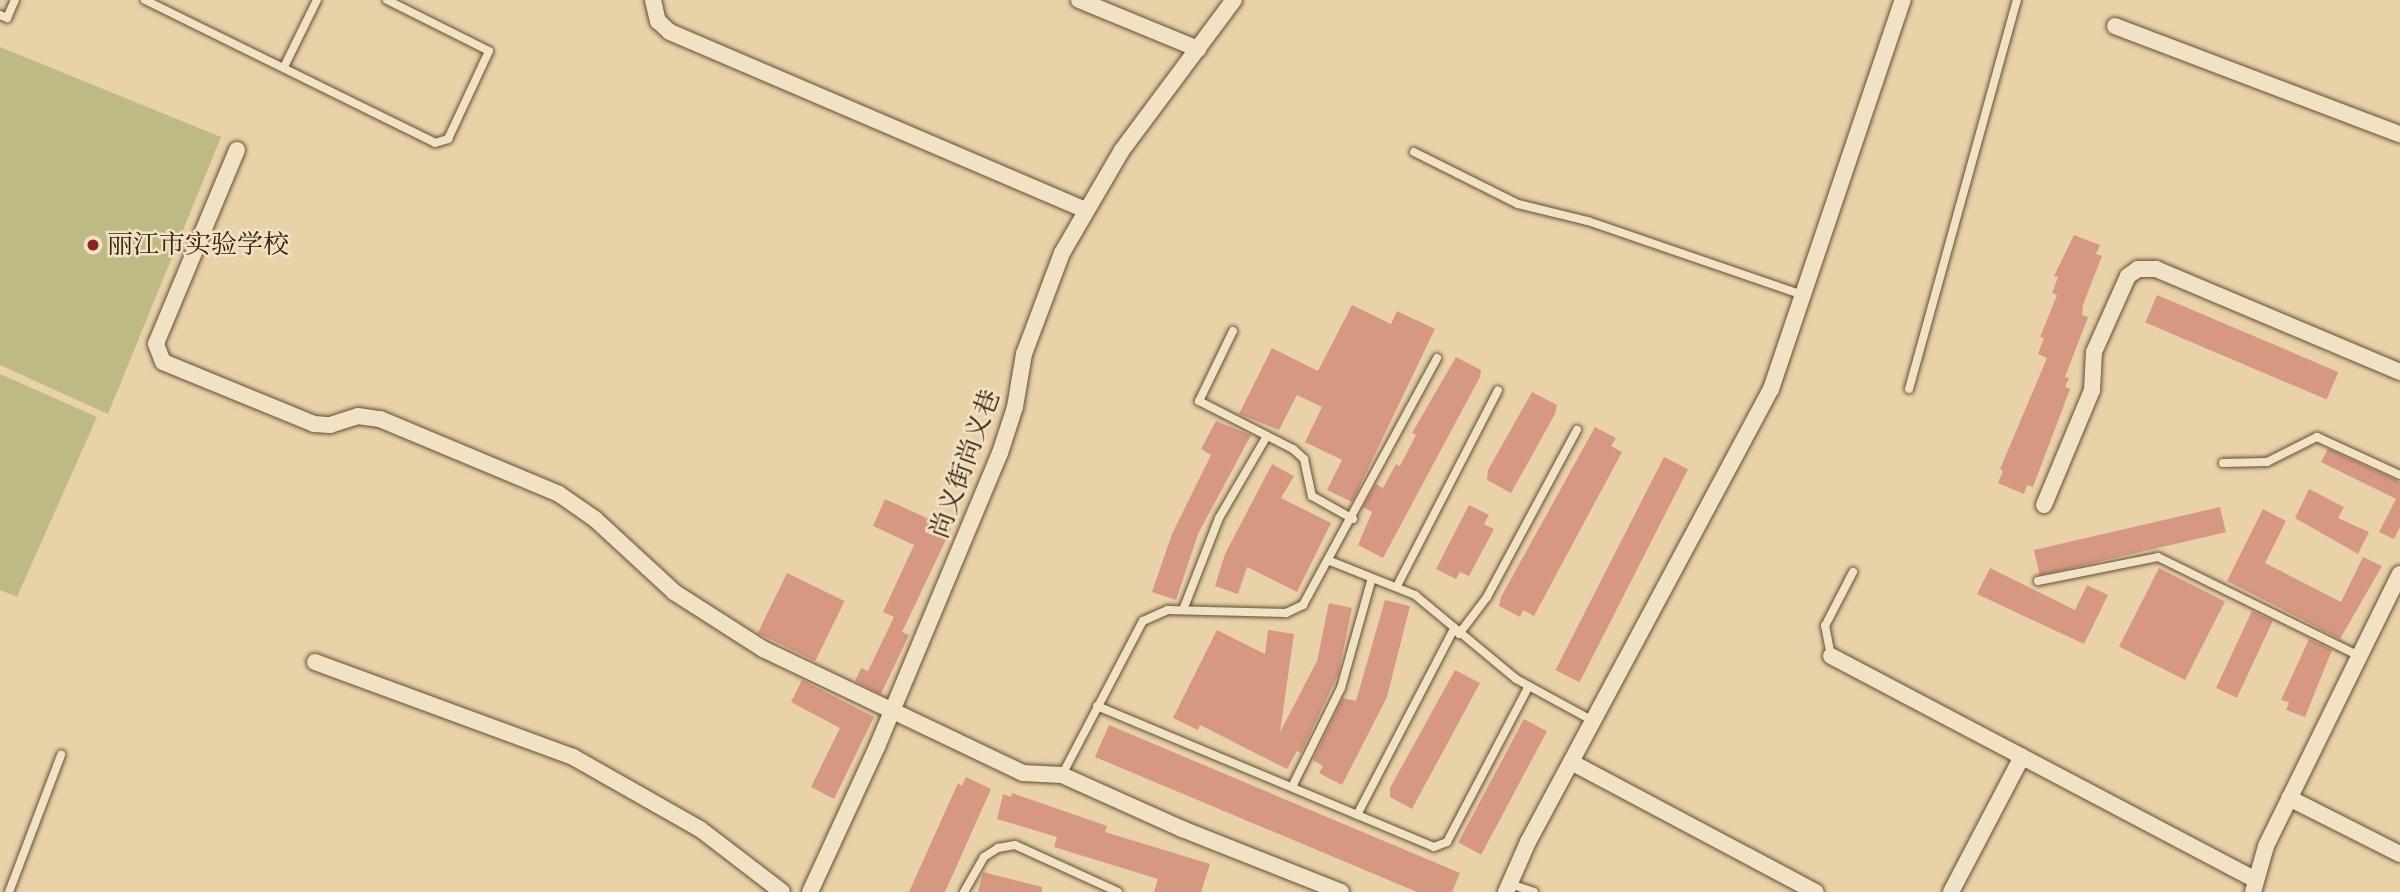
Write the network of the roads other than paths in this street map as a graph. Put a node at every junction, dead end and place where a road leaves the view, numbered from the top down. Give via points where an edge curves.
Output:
1 (15, 0) edge
2 (145, 0) edge
3 (317, 0) edge
4 (387, 0) edge
5 (653, 0) edge
6 (1079, 0) edge
7 (1234, 0) edge
8 (1903, 0) edge
9 (2017, 0) edge
10 (0, 15) edge
11 (2115, 26) dead end
12 (1198, 49) junction
13 (284, 67) junction
14 (2400, 134) edge
15 (237, 150) dead end
16 (1414, 152) dead end
17 (1085, 210) junction
18 (1803, 295) junction
19 (1233, 331) dead end
20 (1437, 358) dead end
21 (2400, 372) edge
22 (1909, 389) dead end
23 (1498, 390) dead end
24 (1577, 430) dead end
25 (1267, 436) junction
26 (2223, 463) dead end
27 (2400, 475) edge
28 (2045, 505) dead end
29 (1353, 519) junction
30 (1330, 561) junction
31 (1853, 572) dead end
32 (2400, 574) edge
33 (1372, 578) junction
34 (2038, 581) dead end
35 (1397, 586) junction
36 (2396, 590) edge
37 (1183, 610) junction
38 (1456, 631) junction
39 (1831, 656) joint
40 (2359, 656) junction
41 (315, 662) dead end
42 (1529, 686) junction
43 (1097, 706) junction
44 (892, 712) junction
45 (1593, 721) junction
46 (61, 755) dead end
47 (2022, 757) junction
48 (1571, 762) junction
49 (1062, 775) junction
50 (1292, 787) junction
51 (2289, 798) junction
52 (1357, 814) junction
53 (2400, 854) edge
54 (2254, 886) edge
55 (1508, 888) edge
56 (9, 892) edge
57 (782, 892) edge
58 (810, 892) edge
59 (964, 892) edge
60 (1118, 892) edge
61 (1341, 892) edge
62 (1534, 892) edge
63 (1816, 892) edge
64 (1951, 892) edge

1 - 10 lane via 7,18
2 - 13 lane
3 - 13 lane
4 - 13 lane via 489,51 448,139 435,143
5 - 17 street via 658,21 670,32
6 - 12 street
7 - 12 street, 尚义街尚义巷
8 - 18 street
9 - 22 lane
11 - 14 street
12 - 17 street, 尚义街尚义巷 via 1122,150
15 - 44 street via 156,344 163,362 314,424 330,425 358,416 380,419 559,494 595,519 674,592 718,622
16 - 18 lane via 1518,204 1588,220
17 - 44 street, 尚义街尚义巷 via 1034,319 1000,453
18 - 45 street via 1771,389
19 - 25 lane via 1199,401
20 - 29 lane
21 - 28 street via 2156,269 2138,269 2128,276 2094,352 2092,390
23 - 35 lane
24 - 38 lane via 1487,597
25 - 29 lane via 1304,459 1312,496
25 - 37 lane via 1219,518
26 - 27 lane via 2267,462 2317,437
29 - 30 lane
30 - 33 lane
30 - 37 lane via 1303,605 1286,612
31 - 39 lane via 1825,626
32 - 36 street
33 - 35 lane
33 - 50 lane via 1341,688
34 - 40 lane via 2158,557
35 - 38 lane
36 - 40 street
37 - 43 lane via 1158,612 1143,621
38 - 42 lane
38 - 52 lane
39 - 47 street
40 - 51 street
41 - 57 street via 573,757 700,829
42 - 45 lane
42 - 52 lane via 1447,842 1434,847
43 - 49 lane
43 - 50 lane
44 - 49 street via 1023,774
44 - 58 street, 尚义街尚义巷
45 - 48 street
46 - 56 lane
47 - 54 street
47 - 64 street
48 - 55 street
48 - 63 street
49 - 61 street via 1182,830
50 - 52 lane
51 - 53 street
51 - 54 street
55 - 62 lane
59 - 60 lane via 984,857 1015,845

